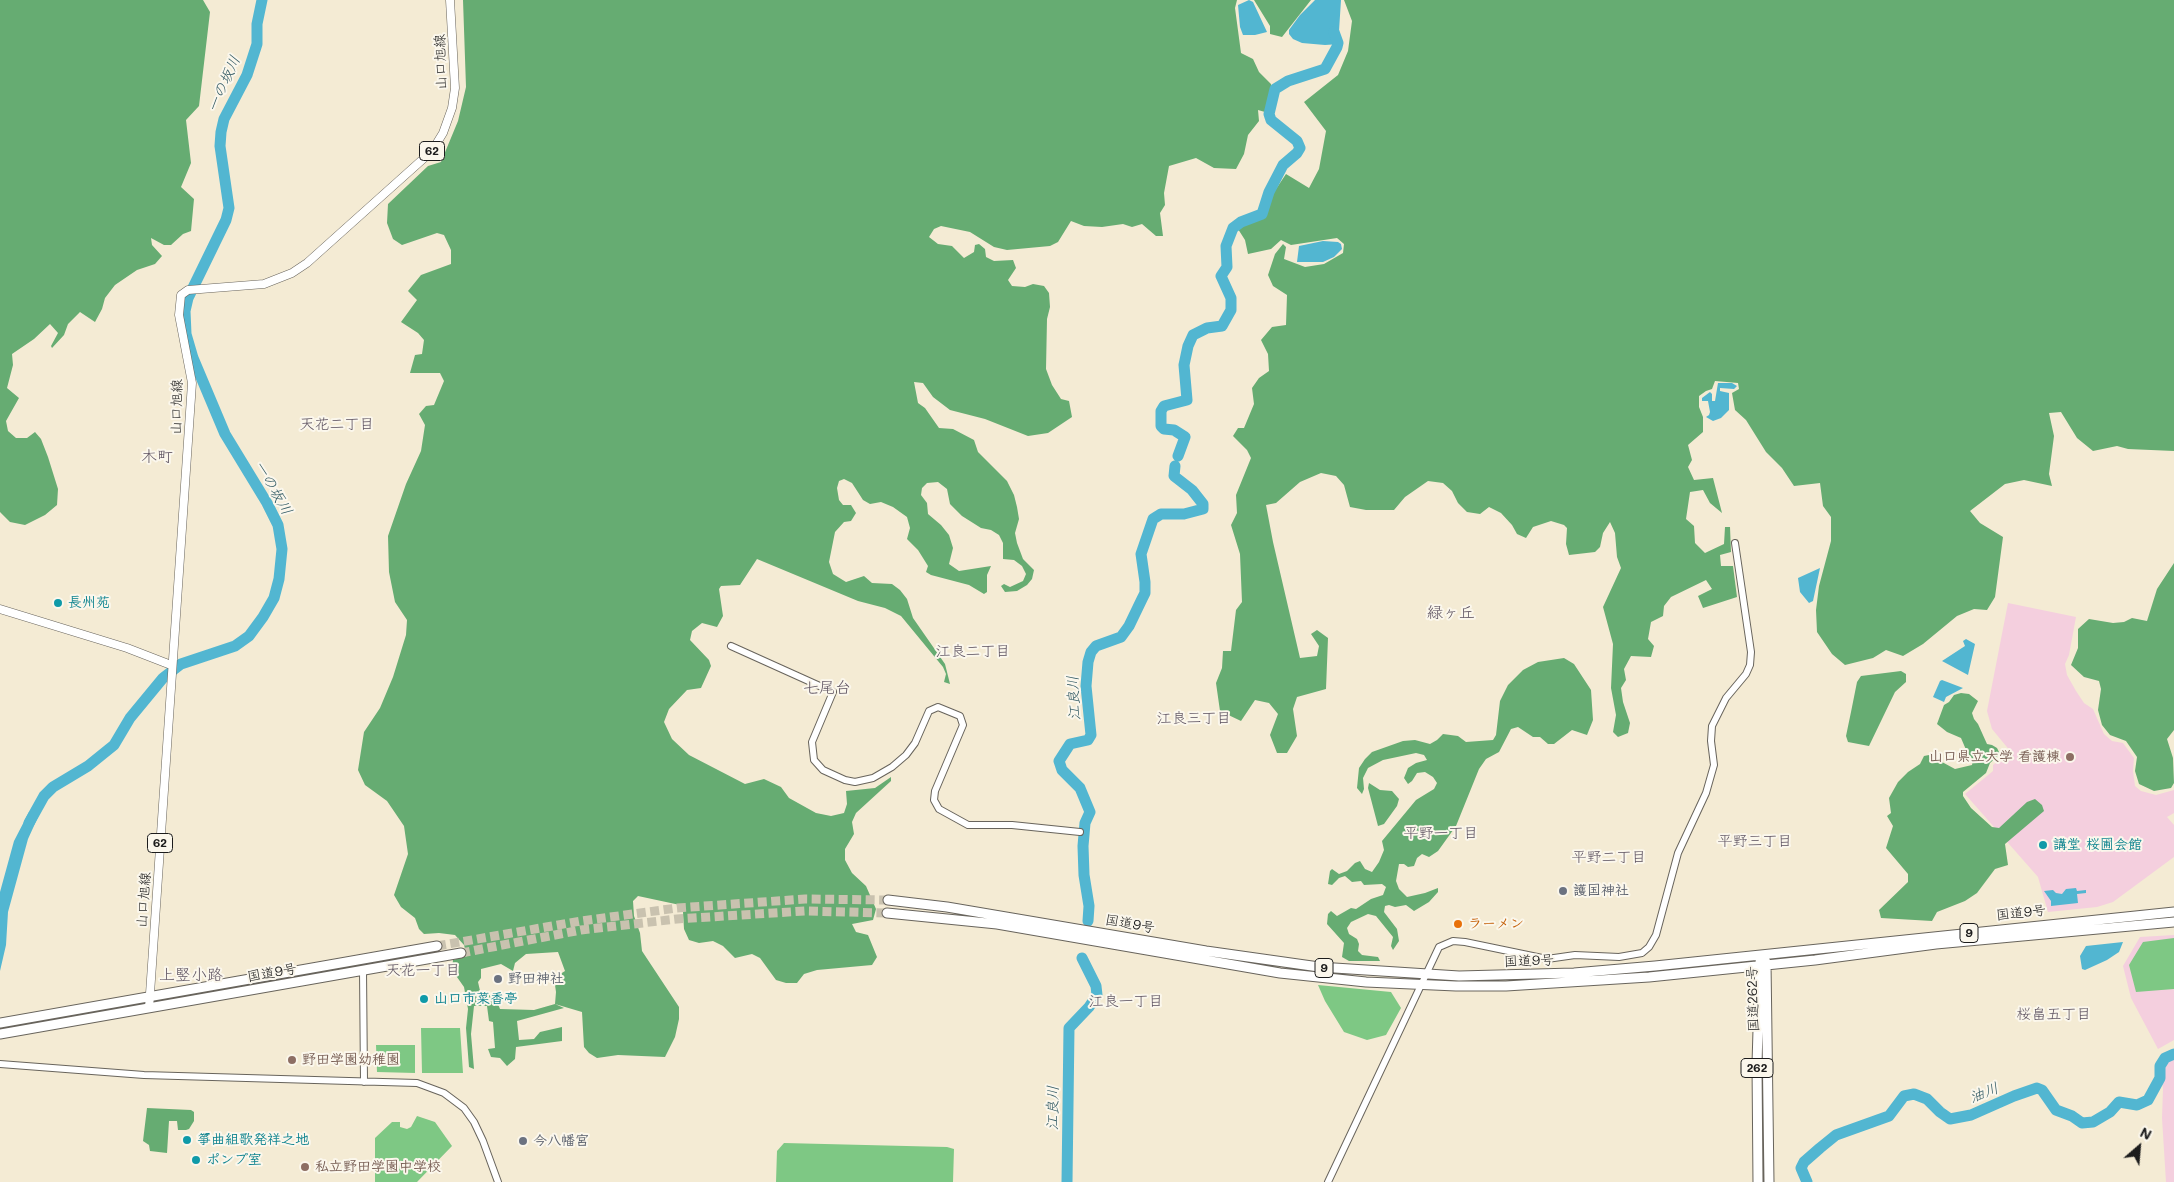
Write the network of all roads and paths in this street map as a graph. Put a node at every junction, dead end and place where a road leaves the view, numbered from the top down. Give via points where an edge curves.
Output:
1 (450, 0) edge
2 (1735, 543) dead end
3 (0, 608) edge
4 (730, 646) dead end
5 (172, 665) junction
6 (1080, 832) dead end
7 (888, 900) tunnel mouth
8 (2174, 912) edge
9 (887, 913) tunnel mouth
10 (2174, 922) edge
11 (437, 946) tunnel mouth
12 (461, 953) tunnel mouth
13 (1763, 954) junction
14 (1763, 966) junction
15 (363, 970) junction
16 (1426, 974) junction
17 (1421, 986) junction
18 (150, 996) junction
19 (149, 1008) junction
20 (0, 1023) edge
21 (0, 1034) edge
22 (0, 1064) edge
23 (364, 1082) junction
24 (498, 1182) edge
25 (1328, 1182) edge
26 (1758, 1182) edge
27 (1769, 1182) edge

1 - 5 main road, 山口旭線 / 62 via 456,88 443,133 432,151 292,274 264,284 184,291 179,301 192,383
2 - 16 street via 1751,652 1750,665 1726,698 1712,726 1714,765 1706,794 1678,853 1656,935 1649,947 1642,953 1619,957 1575,955 1547,959 1453,941 1439,947
3 - 5 main road
4 - 6 street via 833,692 812,742 814,760 823,770 855,782 873,778 906,755 929,711 938,707 960,716 963,725 935,791 934,800 939,809 968,825 1012,825
5 - 18 main road, 山口旭線 / 62
7 - 16 highway, 国道9号 / 9 via 1301,965
8 - 13 highway, 国道9号 / 9
9 - 17 highway, 国道9号 / 9 via 997,924 1280,973
10 - 14 highway, 国道9号 / 9 via 1936,944
11 - 18 highway, 国道9号
12 - 15 highway, 国道9号
13 - 14 highway, 国道262号 / 262
13 - 16 highway, 国道9号 / 9 via 1574,973 1508,976
14 - 17 highway, 国道9号 / 9 via 1506,986
14 - 26 highway, 国道262号 / 262 via 1756,1064
14 - 27 highway, 国道262号 / 262
15 - 19 highway, 国道9号
15 - 23 street
16 - 17 street
17 - 25 street
18 - 19 main road, 山口旭線 / 62
18 - 20 highway, 国道9号
19 - 21 highway, 国道9号
22 - 23 street via 144,1075
23 - 24 street via 417,1083 432,1087 454,1100 474,1122

